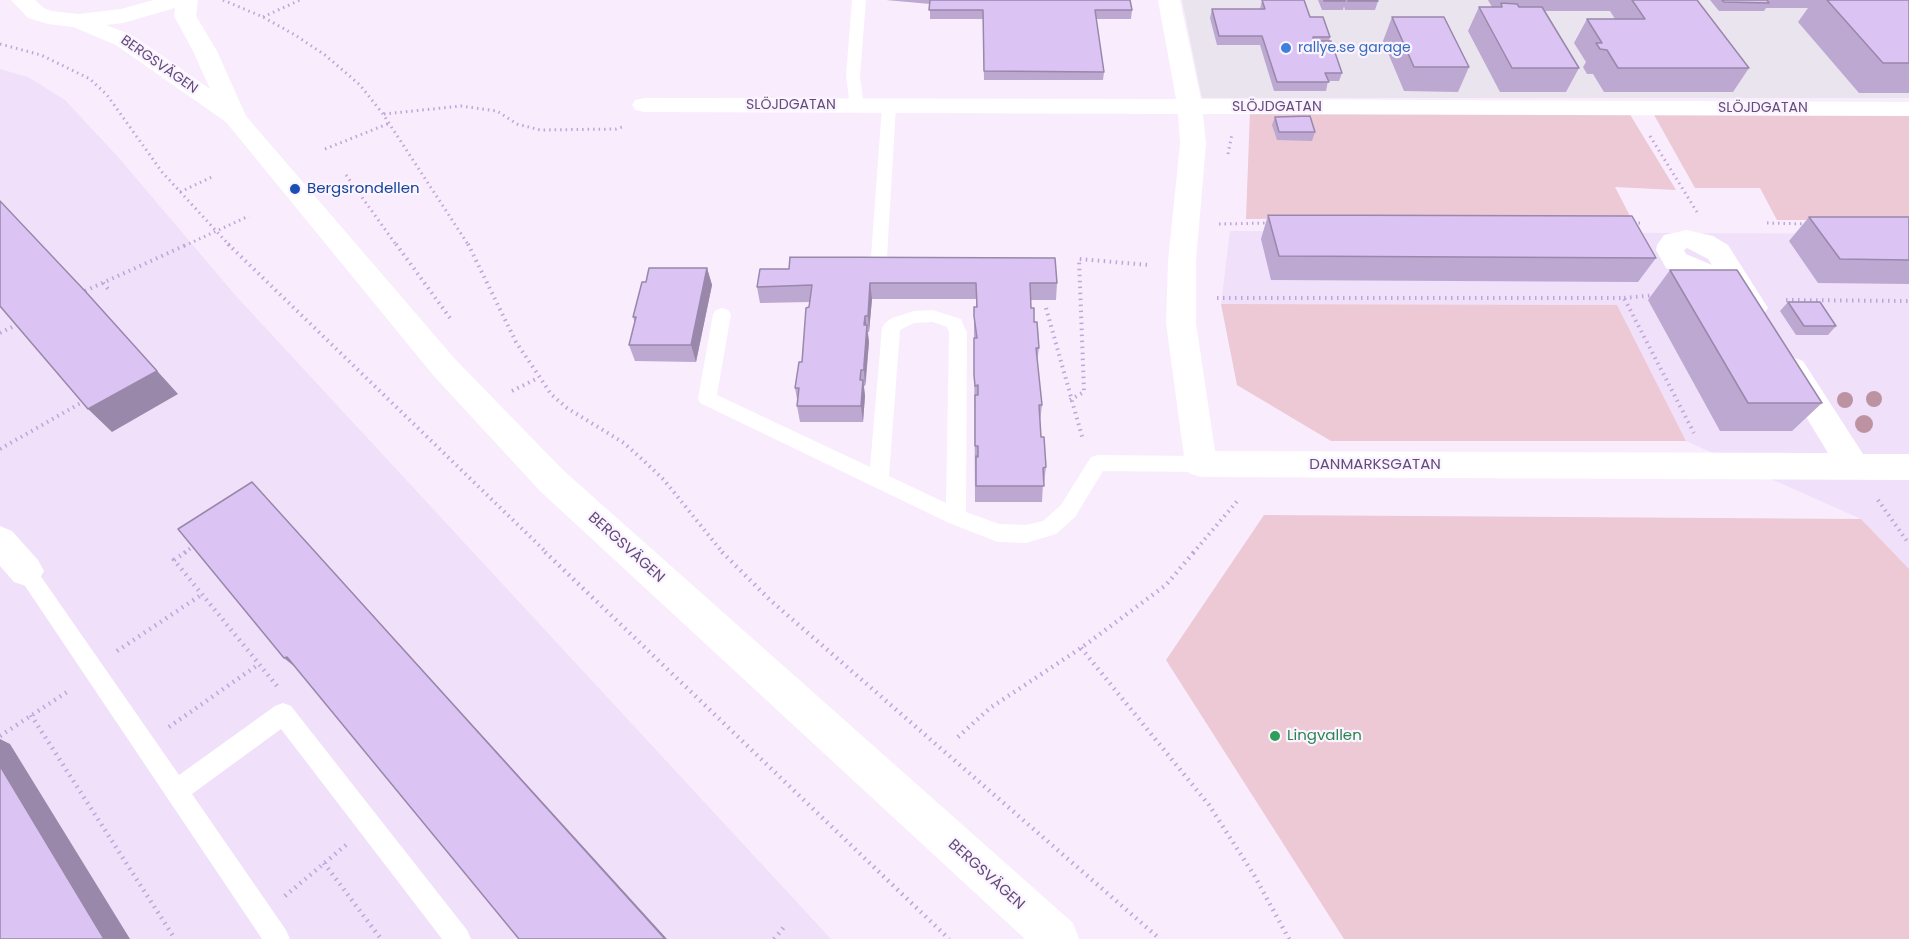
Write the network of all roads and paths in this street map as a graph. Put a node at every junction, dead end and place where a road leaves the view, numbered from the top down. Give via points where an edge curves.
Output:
1 (19, 0) edge
2 (177, 0) edge
3 (187, 0) edge
4 (223, 0) edge
5 (300, 0) edge
6 (859, 0) edge
7 (1169, 0) edge
8 (263, 17) junction
9 (78, 21) junction
10 (0, 44) edge
11 (644, 105) joint
12 (857, 106) junction
13 (889, 106) junction
14 (1190, 106) junction
15 (1633, 108) junction
16 (1909, 109) edge
17 (383, 114) junction
18 (235, 118) junction
19 (390, 123) junction
20 (325, 148) dead end
21 (346, 175) dead end
22 (214, 176) dead end
23 (180, 192) junction
24 (1698, 213) dead end
25 (249, 216) dead end
26 (1186, 223) junction
27 (1630, 223) edge
28 (1642, 223) dead end
29 (1767, 223) dead end
30 (1278, 224) edge
31 (1814, 224) edge
32 (216, 232) junction
33 (879, 257) edge
34 (1157, 266) dead end
35 (103, 283) junction
36 (109, 290) dead end
37 (85, 291) edge
38 (1742, 291) edge
39 (1647, 295) dead end
40 (1213, 298) dead end
41 (1624, 298) junction
42 (1046, 308) dead end
43 (722, 314) dead end
44 (451, 319) dead end
45 (18, 324) edge
46 (0, 333) edge
47 (538, 378) junction
48 (505, 384) dead end
49 (86, 400) edge
50 (1070, 400) junction
51 (0, 448) edge
52 (1098, 464) junction
53 (1201, 464) junction
54 (1711, 466) junction
55 (1854, 467) junction
56 (1909, 467) edge
57 (879, 481) junction
58 (956, 517) junction
59 (0, 541) edge
60 (200, 542) edge
61 (1909, 544) edge
62 (26, 571) joint
63 (201, 595) junction
64 (1081, 648) dead end
65 (259, 664) junction
66 (93, 671) junction
67 (283, 714) junction
68 (32, 715) junction
69 (0, 736) edge
70 (145, 744) junction
71 (176, 790) junction
72 (370, 826) junction
73 (324, 863) junction
74 (261, 915) junction
75 (784, 927) dead end
76 (174, 939) edge
77 (277, 939) edge
78 (381, 939) edge
79 (458, 939) edge
80 (774, 939) edge
81 (949, 939) edge
82 (1056, 939) edge
83 (1161, 939) edge
84 (1289, 939) edge

1 - 9 street via 36,13
2 - 9 street via 123,16
3 - 18 street, BERGSVÄGEN via 185,16
4 - 8 path
5 - 8 path
6 - 12 lane via 853,76
7 - 14 street
8 - 17 path via 325,55 360,85
9 - 18 street, BERGSVÄGEN via 124,40
10 - 23 path via 41,55 90,79 107,95
11 - 12 street, SLÖJDGATAN
11 - 17 path via 638,119 628,126 596,130 540,130 480,107
12 - 13 street, SLÖJDGATAN
13 - 14 street, SLÖJDGATAN
13 - 33 lane
14 - 15 street, SLÖJDGATAN
14 - 26 street via 1193,144
15 - 16 street, SLÖJDGATAN
15 - 24 path
17 - 19 path
18 - 82 street, BERGSVÄGEN via 444,367 552,481
19 - 20 path
19 - 47 path via 456,223
21 - 44 path
22 - 23 path
23 - 32 path
25 - 32 path
26 - 30 path
26 - 53 street via 1181,323
27 - 28 path
29 - 31 path
32 - 35 path
32 - 81 path
34 - 50 path via 1079,259 1084,392
35 - 36 path
35 - 37 path
38 - 55 street
39 - 41 path
40 - 41 path
41 - 54 path
42 - 50 path
43 - 57 lane via 706,398
45 - 46 path
47 - 48 path via 512,392
47 - 83 path via 567,408 624,444 664,480 732,564 770,600
49 - 51 path
50 - 52 path via 1084,445
52 - 53 lane
52 - 58 lane via 1068,511 1049,528 1026,534 998,533
53 - 54 street, DANMARKSGATAN
54 - 55 street, DANMARKSGATAN
55 - 56 street, DANMARKSGATAN
55 - 61 path
57 - 58 lane
57 - 58 lane via 891,328 914,317 933,316 955,323
59 - 62 street
60 - 63 path via 174,560
62 - 66 lane
63 - 65 path
63 - 66 path
64 - 84 path via 1209,806
65 - 67 path via 284,695
65 - 70 path
66 - 68 path
66 - 70 lane
67 - 71 lane
67 - 72 lane
68 - 69 path
68 - 76 path
70 - 71 lane
71 - 74 lane
72 - 73 path
72 - 79 lane
73 - 74 path
73 - 78 path
74 - 77 lane
75 - 80 path

